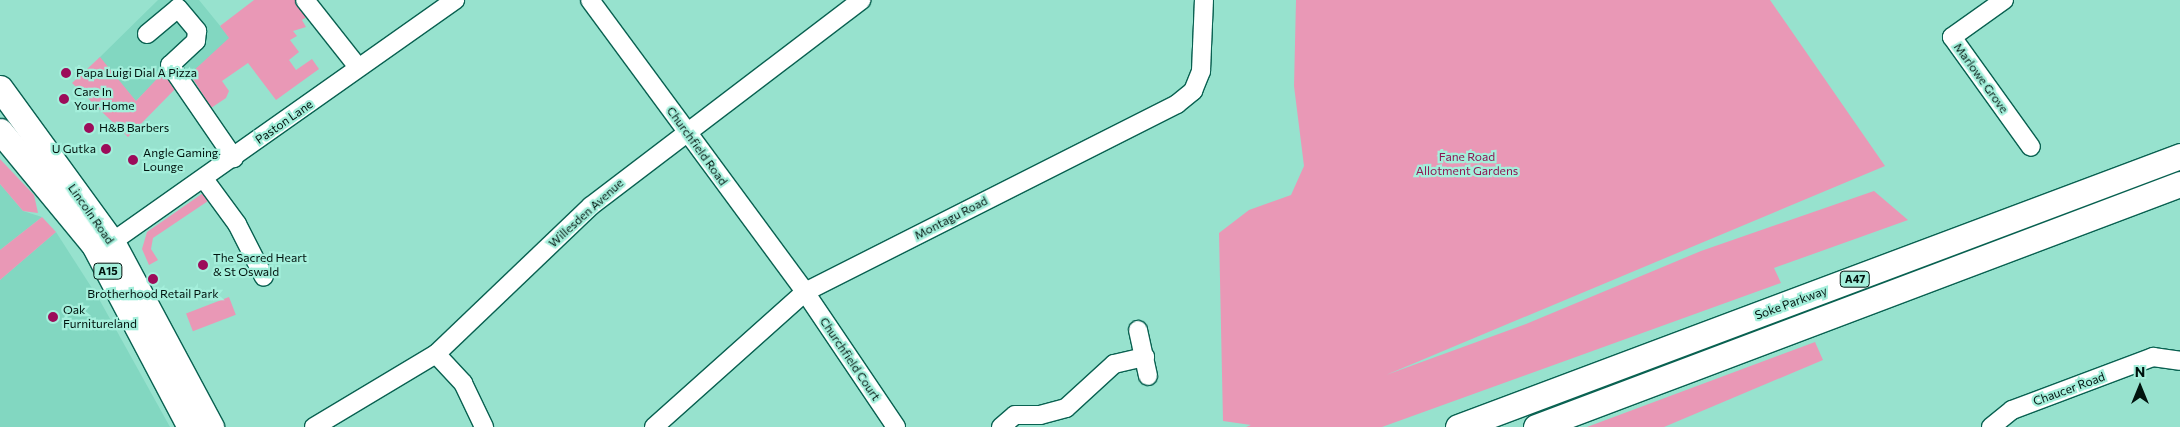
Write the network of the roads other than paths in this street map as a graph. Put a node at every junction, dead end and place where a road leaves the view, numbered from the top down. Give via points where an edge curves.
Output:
1 (306, 0) edge
2 (455, 0) edge
3 (590, 0) edge
4 (861, 0) edge
5 (1204, 0) edge
6 (2004, 0) edge
7 (147, 34) dead end
8 (358, 67) junction
9 (0, 88) edge
10 (0, 131) edge
11 (685, 131) junction
12 (2031, 148) dead end
13 (2180, 156) edge
14 (234, 158) junction
15 (204, 179) junction
16 (2180, 184) edge
17 (112, 242) junction
18 (264, 277) dead end
19 (805, 292) junction
20 (1138, 330) dead end
21 (436, 354) junction
22 (1145, 358) junction
23 (2180, 361) edge
24 (1148, 376) dead end
25 (190, 427) edge
26 (211, 427) edge
27 (314, 427) edge
28 (484, 427) edge
29 (654, 427) edge
30 (896, 427) edge
31 (1001, 427) edge
32 (1458, 427) edge
33 (1536, 427) edge
34 (1991, 427) edge

1 - 8 street
2 - 8 street, Paston Lane
3 - 11 street, Churchfield Road
4 - 11 street, Willesden Avenue
5 - 19 street, Montagu Road via 1201,70 1193,91 1177,104
6 - 12 street, Marlowe Grove via 1952,37
7 - 14 street via 178,8 197,31 196,41 170,65
8 - 14 street, Paston Lane
9 - 17 highway, Lincoln Road / A15
10 - 25 highway, Lincoln Road / A15 via 94,245
11 - 19 street, Churchfield Road
11 - 21 street, Willesden Avenue via 591,206
13 - 32 highway, Soke Parkway / A47
14 - 15 street, Paston Lane
15 - 17 street, Paston Lane
15 - 18 street via 237,224
16 - 33 highway, A47
17 - 26 highway, Lincoln Road / A15
19 - 29 street, Montagu Road
19 - 30 street, Churchfield Court
20 - 22 street
21 - 27 street, Willesden Avenue
21 - 28 street via 463,383
22 - 24 street
22 - 31 street via 1114,364 1066,408 1040,415 1016,415
23 - 34 street, Chaucer Road via 2153,358 2012,410

